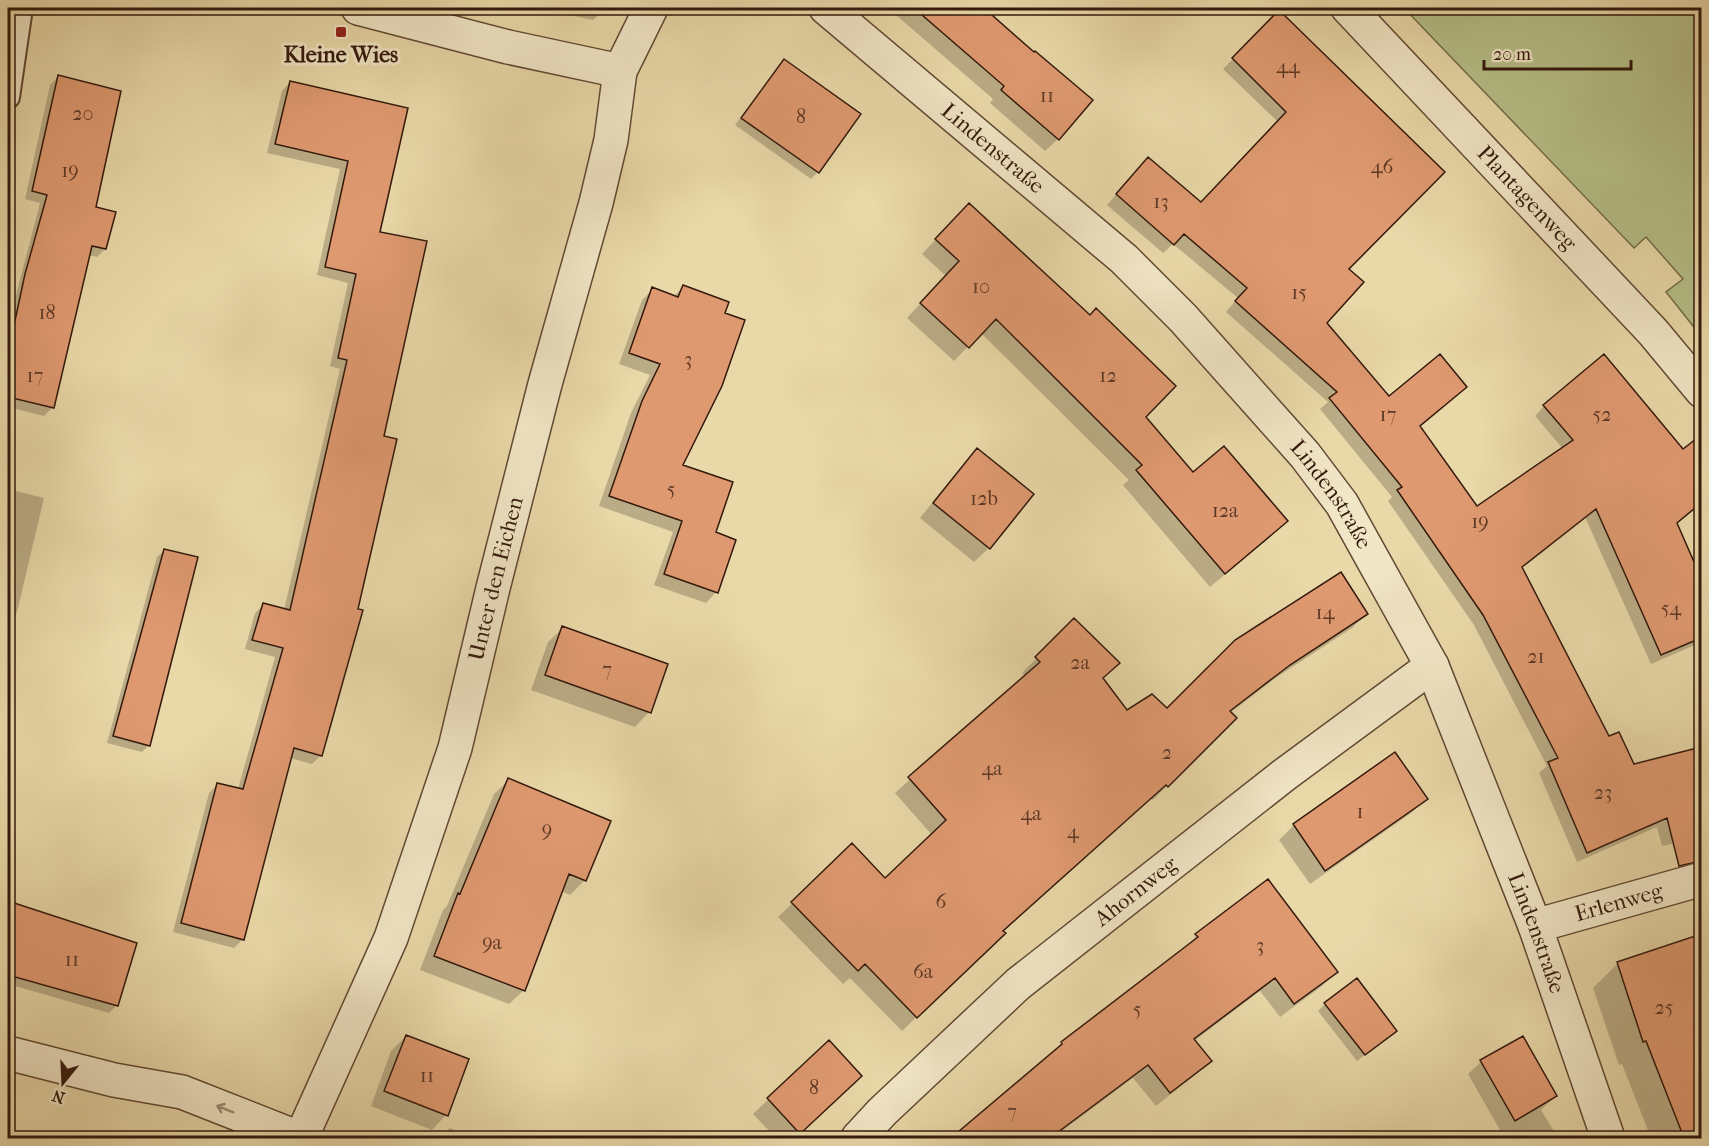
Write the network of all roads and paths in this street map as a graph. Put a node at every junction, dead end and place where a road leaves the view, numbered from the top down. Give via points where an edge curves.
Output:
1 (21, 8) edge
2 (358, 8) edge
3 (651, 8) edge
4 (826, 8) edge
5 (1348, 8) edge
6 (620, 71) junction
7 (8, 96) edge
8 (1701, 391) edge
9 (1432, 666) junction
10 (1701, 879) edge
11 (1535, 926) junction
12 (8, 1053) edge
13 (300, 1138) edge
14 (858, 1138) edge
15 (1608, 1138) edge

1 - 7 lane
2 - 6 street
3 - 6 street, Unter den Eichen
4 - 9 street, Lindenstraße via 1124,259 1183,318 1305,455 1342,504
5 - 8 street, Plantagenweg via 1653,332
6 - 13 street, Unter den Eichen via 597,203 544,384 455,748 391,938
9 - 11 street, Lindenstraße
9 - 14 street, Ahornweg via 1284,775 1018,984
10 - 11 street, Erlenweg
11 - 15 street, Lindenstraße
13 -> 12 street via 182,1092 114,1080

